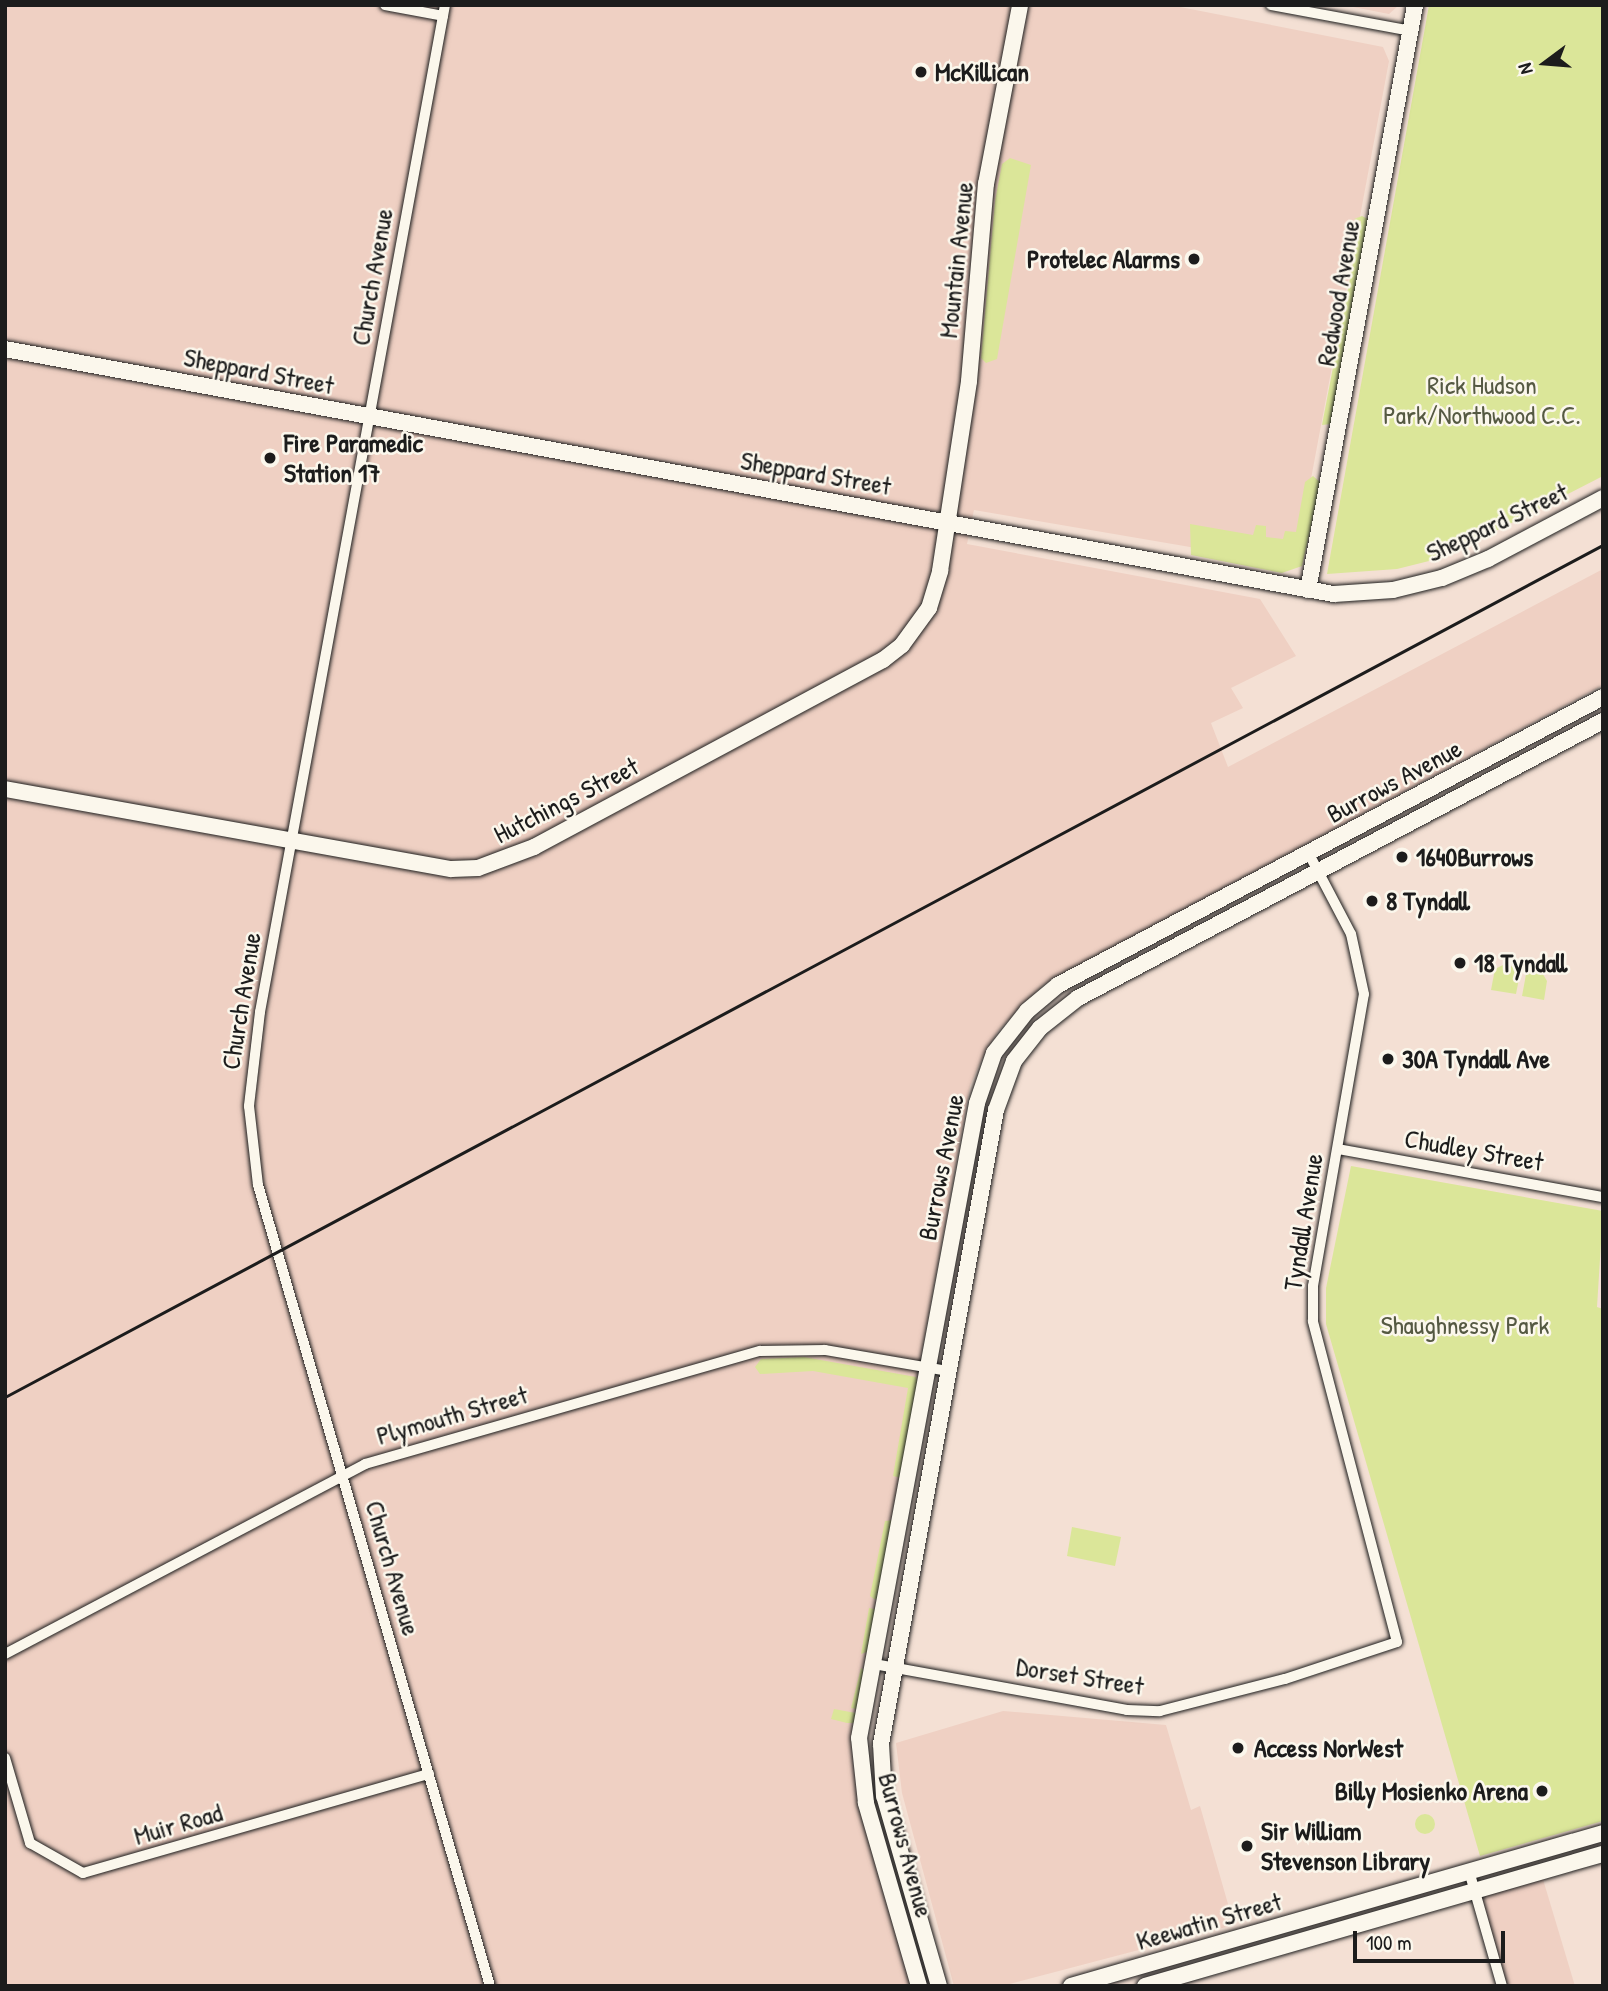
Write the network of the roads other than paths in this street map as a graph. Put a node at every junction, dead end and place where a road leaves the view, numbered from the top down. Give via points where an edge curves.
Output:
1 (385, 5) edge
2 (1020, 5) edge
3 (1271, 5) edge
4 (1415, 5) edge
5 (444, 11) edge
6 (1411, 31) junction
7 (5, 349) edge
8 (369, 417) junction
9 (1603, 498) edge
10 (949, 521) junction
11 (1308, 590) junction
12 (1603, 697) edge
13 (1603, 721) edge
14 (5, 789) edge
15 (292, 841) junction
16 (1309, 854) junction
17 (1318, 871) junction
18 (1338, 1149) junction
19 (1603, 1197) edge
20 (929, 1367) junction
21 (948, 1371) junction
22 (342, 1475) junction
23 (1397, 1642) joint
24 (5, 1654) edge
25 (874, 1664) junction
26 (894, 1669) junction
27 (5, 1758) edge
28 (429, 1774) junction
29 (1603, 1833) edge
30 (1603, 1854) edge
31 (902, 1859) junction
32 (884, 1864) junction
33 (1469, 1871) junction
34 (1475, 1891) junction
35 (490, 1986) edge
36 (919, 1986) edge
37 (939, 1986) edge
38 (1071, 1986) edge
39 (1145, 1986) edge
40 (1502, 1986) edge

1 - 5 street
2 - 10 street, Mountain Avenue via 986,184 970,381
3 - 6 street
4 - 6 street, Redwood Avenue
5 - 8 street, Church Avenue
6 - 11 street, Redwood Avenue
7 - 8 street, Sheppard Street
8 - 10 street, Sheppard Street
8 - 15 street, Church Avenue
9 - 11 street, Sheppard Street via 1442,578 1361,594
10 - 11 street, Sheppard Street
10 - 15 street, Hutchings Street via 929,608 902,645 883,660 534,847 478,869 450,869
12 - 16 street, Burrows Avenue
13 - 17 street, Burrows Avenue
14 - 15 street, Hutchings Street
15 - 22 street, Church Avenue via 250,1069 251,1146 258,1185
16 - 17 street, Tyndall Avenue
16 - 20 street, Burrows Avenue via 1058,985 1010,1030 994,1053 977,1103
17 - 18 street, Tyndall Avenue via 1351,934 1363,979 1363,1007
17 - 21 street, Burrows Avenue via 1078,998 1026,1043 996,1110
18 - 19 street, Chudley Street
18 - 23 street, Tyndall Avenue via 1313,1286 1313,1321
20 - 21 street, Plymouth Street
20 - 22 street, Plymouth Street via 825,1350 760,1350 365,1464
20 - 25 street, Burrows Avenue
21 - 26 street, Burrows Avenue
22 - 24 street, Plymouth Street
22 - 28 street, Church Avenue
23 - 26 street, Dorset Street via 1286,1679 1160,1711 1127,1710
25 - 26 street, Dorset Street
25 - 32 street, Burrows Avenue via 859,1738 860,1773
26 - 31 street, Burrows Avenue via 880,1769
27 - 28 street, Muir Road via 30,1843 83,1873
28 - 35 street, Church Avenue
29 - 33 street, Keewatin Street
30 - 34 street, Keewatin Street
31 - 32 street
31 - 37 street, Burrows Avenue
32 - 36 street, Burrows Avenue
33 - 34 street
33 - 38 street, Keewatin Street
34 - 39 street, Keewatin Street
34 - 40 street

